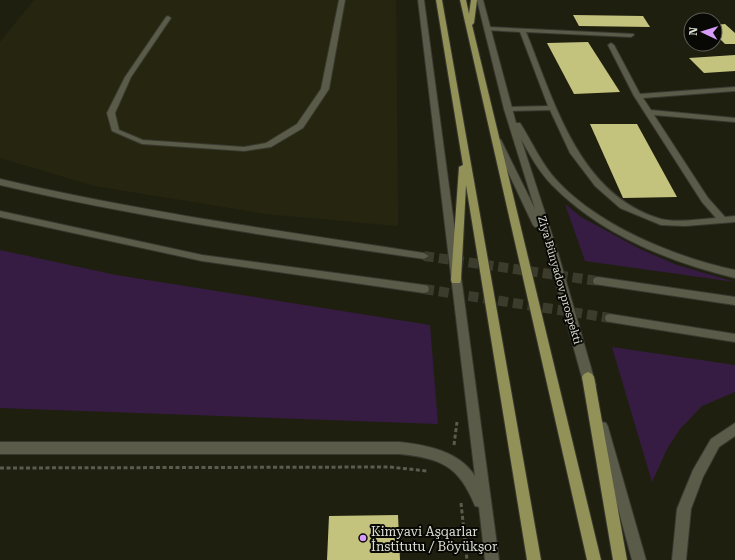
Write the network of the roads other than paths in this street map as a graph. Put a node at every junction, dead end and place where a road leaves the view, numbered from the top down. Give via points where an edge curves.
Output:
1 (342, 0) edge
2 (421, 0) edge
3 (439, 0) edge
4 (463, 0) edge
5 (474, 0) edge
6 (480, 0) edge
7 (168, 18) dead end
8 (470, 29) junction
9 (489, 29) junction
10 (522, 30) junction
11 (631, 35) dead end
12 (611, 45) dead end
13 (735, 89) edge
14 (638, 96) junction
15 (553, 108) junction
16 (508, 109) junction
17 (649, 112) junction
18 (735, 120) edge
19 (495, 136) junction
20 (464, 152) junction
21 (0, 182) edge
22 (0, 214) edge
23 (735, 219) edge
24 (722, 220) junction
25 (552, 253) junction
26 (424, 256) tunnel mouth
27 (735, 274) edge
28 (456, 280) junction
29 (598, 281) tunnel mouth
30 (424, 289) tunnel mouth
31 (735, 301) edge
32 (610, 318) tunnel mouth
33 (735, 338) edge
34 (588, 377) junction
35 (735, 429) edge
36 (0, 448) edge
37 (488, 525) junction
38 (492, 560) edge
39 (534, 560) edge
40 (594, 560) edge
41 (620, 560) edge
42 (639, 560) edge
43 (679, 560) edge

1 - 7 main road via 325,89 300,126 268,145 244,149 142,142 116,131 111,113 128,77
2 - 28 main road
3 - 20 main road
4 - 8 main road
5 - 8 main road
6 - 9 main road, Ziya Bünyadov prospekti
8 - 19 main road
9 - 10 main road
9 - 16 main road, Ziya Bünyadov prospekti
10 - 11 main road
10 - 15 main road
12 - 14 main road
13 - 14 main road
14 - 17 main road
15 - 16 main road
15 - 24 main road via 573,151 598,184 623,206 661,222
16 - 25 main road, Ziya Bünyadov prospekti
16 - 27 main road via 542,168 570,197 596,216 660,250
17 - 18 main road
17 - 24 main road via 697,188
19 - 25 main road
19 - 40 main road
20 - 28 main road
20 - 39 main road
21 - 26 main road via 75,200 168,217
22 - 30 main road via 202,258
23 - 24 main road
25 - 34 main road, Ziya Bünyadov prospekti
28 - 37 main road
29 - 31 main road
32 - 33 main road
34 - 41 main road
34 - 42 main road, Ziya Bünyadov prospekti
35 - 43 main road via 715,443 698,474 684,509
36 - 37 main road via 419,449 451,461 466,474 477,490
37 - 38 main road

